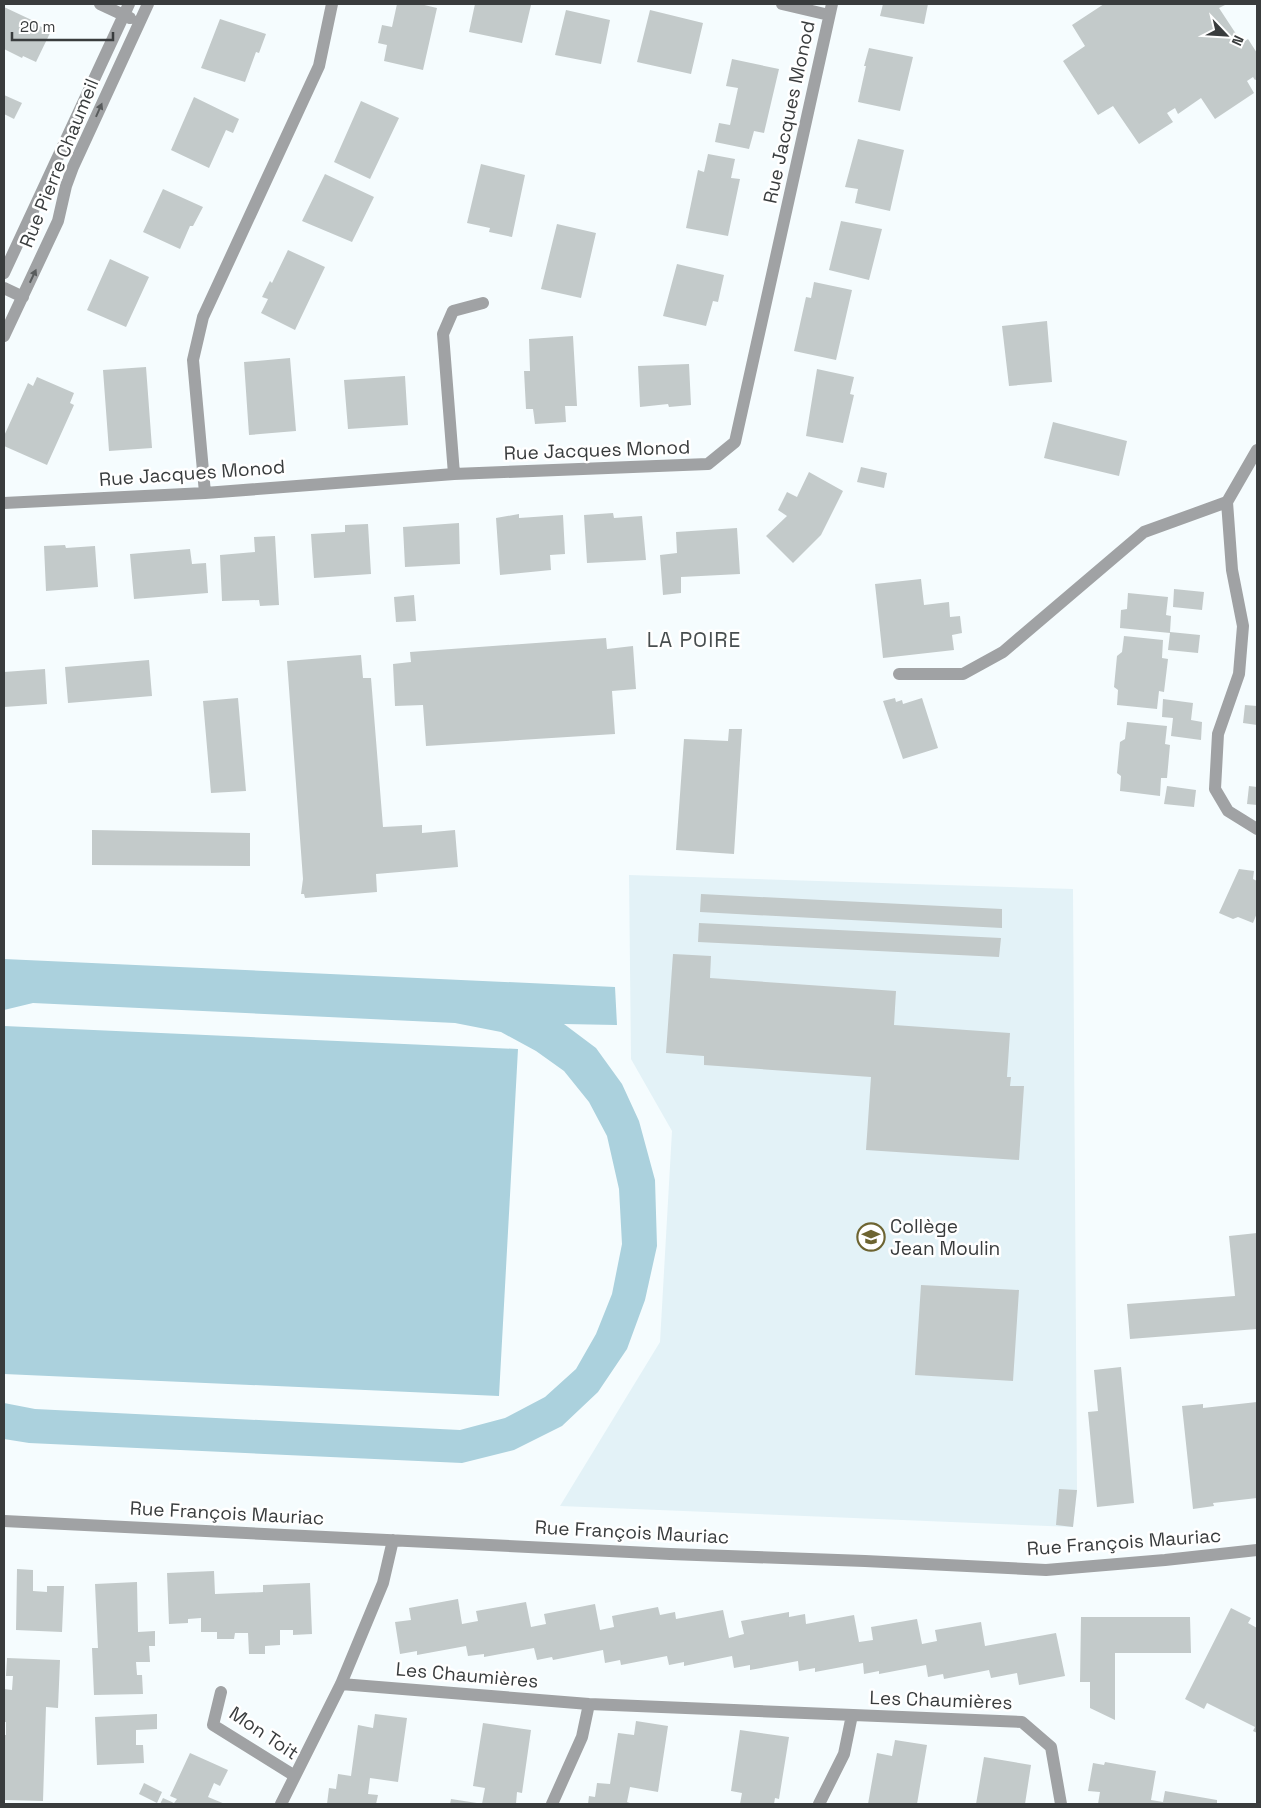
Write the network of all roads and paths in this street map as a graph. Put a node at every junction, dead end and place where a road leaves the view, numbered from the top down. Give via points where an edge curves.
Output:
1 (100, 4) edge
2 (148, 4) edge
3 (332, 4) edge
4 (782, 4) edge
5 (126, 9) edge
6 (831, 9) edge
7 (139, 22) junction
8 (4, 273) edge
9 (4, 288) edge
10 (23, 296) junction
11 (483, 303) dead end
12 (4, 336) edge
13 (1257, 450) edge
14 (454, 474) junction
15 (205, 492) junction
16 (1227, 502) junction
17 (4, 503) edge
18 (899, 674) dead end
19 (1257, 829) edge
20 (4, 1521) edge
21 (393, 1540) junction
22 (1257, 1550) edge
23 (341, 1684) junction
24 (221, 1692) dead end
25 (589, 1704) junction
26 (852, 1715) junction
27 (295, 1776) junction
28 (281, 1804) edge
29 (552, 1804) edge
30 (819, 1804) edge
31 (1061, 1804) edge

1 - 5 street
2 - 7 street, Rue Pierre Chaumeil
3 - 15 street via 318,66 203,317 193,360
4 - 6 street
5 - 7 street
5 - 8 street, Rue Pierre Chaumeil
6 - 14 street, Rue Jacques Monod via 735,442 708,464
10 -> 7 street, Rue Pierre Chaumeil via 58,221 73,167
9 - 10 street
10 - 12 street, Rue Pierre Chaumeil
11 - 14 street via 453,311 443,334
13 - 16 street
14 - 15 street, Rue Jacques Monod
15 - 17 street, Rue Jacques Monod
16 - 18 street via 1144,532 1003,652 963,674
16 - 19 street via 1232,570 1243,626 1240,674 1218,734 1216,789 1228,811
20 - 21 street, Rue François Mauriac
21 - 22 street, Rue François Mauriac via 1046,1570
21 - 23 street via 383,1583
23 - 25 street, Les Chaumières
23 - 27 street
24 - 27 street, Mon Toit via 213,1725
25 - 26 street, Les Chaumières
25 - 29 street via 582,1737
26 - 30 street, Les Chaumières via 844,1754
26 - 31 street, Les Chaumières via 1022,1722 1051,1747
27 - 28 street

